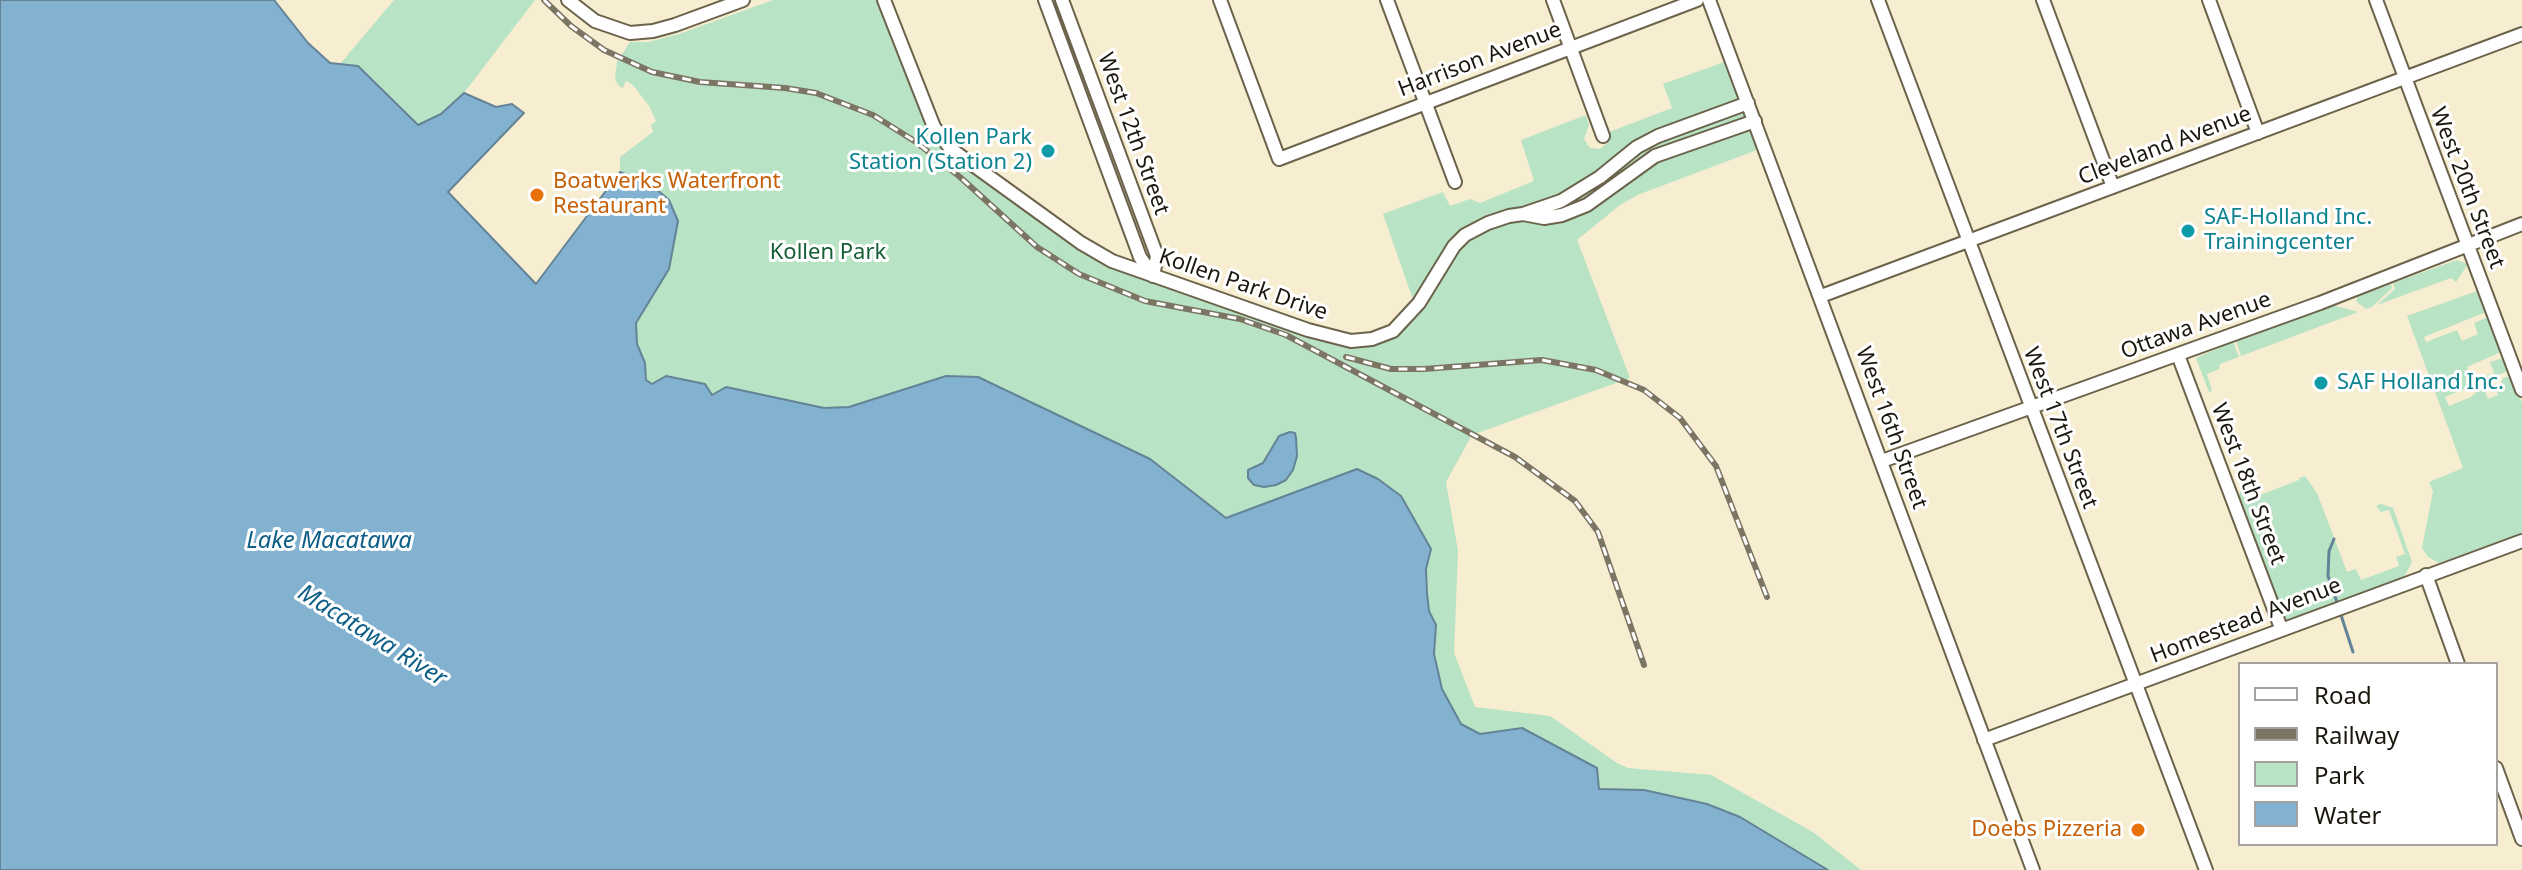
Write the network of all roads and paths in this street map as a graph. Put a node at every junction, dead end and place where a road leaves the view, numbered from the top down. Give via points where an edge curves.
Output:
1 (568, 0) edge
2 (743, 0) edge
3 (884, 0) edge
4 (1045, 0) edge
5 (1062, 0) edge
6 (1220, 0) edge
7 (1387, 0) edge
8 (1553, 0) edge
9 (1697, 0) edge
10 (1709, 0) edge
11 (1878, 0) edge
12 (2043, 0) edge
13 (2209, 0) edge
14 (2376, 0) edge
15 (722, 4) edge
16 (2522, 34) edge
17 (1570, 47) junction
18 (2405, 79) junction
19 (1425, 102) junction
20 (1748, 103) junction
21 (1755, 121) junction
22 (2258, 133) junction
23 (1603, 136) dead end
24 (1455, 182) dead end
25 (2113, 187) junction
26 (1523, 214) junction
27 (2522, 224) edge
28 (1967, 242) junction
29 (2468, 246) junction
30 (1153, 276) junction
31 (1821, 296) junction
32 (2178, 355) junction
33 (2522, 390) edge
34 (2031, 405) junction
35 (1882, 461) junction
36 (2522, 541) edge
37 (2426, 575) junction
38 (2281, 628) junction
39 (2457, 662) edge
40 (2135, 685) junction
41 (1984, 740) junction
42 (2498, 773) edge
43 (2522, 839) edge
44 (2033, 870) edge
45 (2206, 870) edge

1 - 15 street via 595,21 630,33 653,31
2 - 15 street
3 - 30 street, Kollen Park Drive via 938,134 951,149 1081,243 1119,265
4 - 30 street, West 12th Street via 1140,257
5 - 30 street, West 12th Street via 1157,256
6 - 19 street, Harrison Avenue via 1279,159
7 - 19 street
8 - 17 street
9 - 17 street, Harrison Avenue
10 - 20 street, West 16th Street
11 - 28 street, West 17th Street
12 - 25 street
13 - 22 street
14 - 18 street, West 20th Street
16 - 18 street, Cleveland Avenue
17 - 19 street, Harrison Avenue
17 - 23 street
18 - 22 street, Cleveland Avenue
18 - 29 street, West 20th Street
19 - 24 street
20 - 21 street, West 16th Street
20 - 26 street, Kollen Park Drive via 1658,136 1561,201
21 - 26 street, Kollen Park Drive via 1655,156 1587,205 1544,218
21 - 31 street, West 16th Street
22 - 25 street, Cleveland Avenue
25 - 28 street, Cleveland Avenue
26 - 30 street, Kollen Park Drive via 1465,235 1419,303 1393,331 1372,339 1351,341 1308,330
27 - 29 street, Ottawa Avenue
28 - 31 street, Cleveland Avenue
28 - 34 street, West 17th Street
29 - 32 street, Ottawa Avenue
29 - 33 street, West 20th Street
31 - 35 street, West 16th Street
32 - 34 street, Ottawa Avenue
32 - 38 street, West 18th Street
34 - 35 street, Ottawa Avenue
34 - 40 street, West 17th Street
35 - 41 street, West 16th Street
36 - 37 street, Homestead Avenue
37 - 38 street, Homestead Avenue
37 - 39 street
38 - 40 street, Homestead Avenue
40 - 41 street, Homestead Avenue
40 - 45 street, West 17th Street
41 - 44 street, West 16th Street
42 - 43 street

